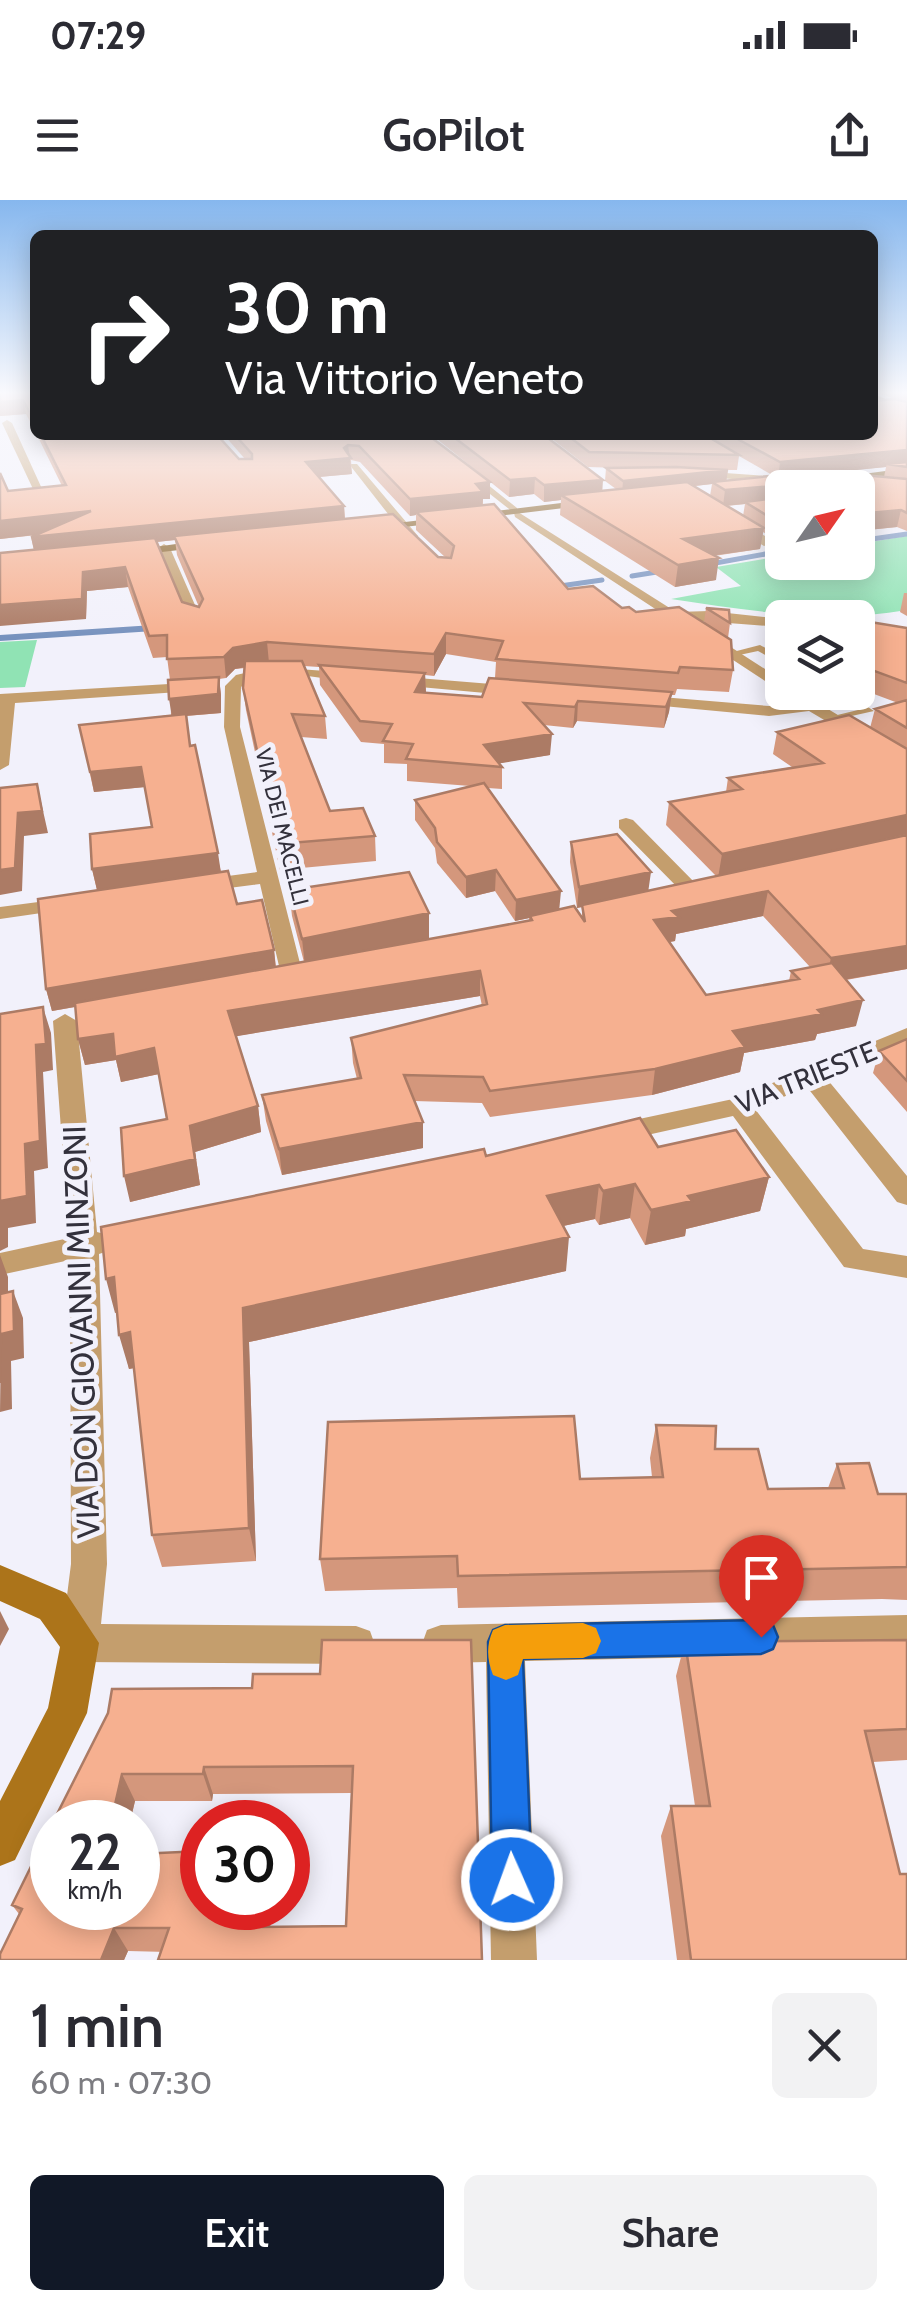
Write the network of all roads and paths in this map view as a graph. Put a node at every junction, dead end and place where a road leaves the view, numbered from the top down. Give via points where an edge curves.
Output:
1 (31, 474) edge
2 (360, 474) edge
3 (468, 474) edge
4 (689, 474) edge
5 (765, 480) edge
6 (765, 482) edge
7 (875, 487) edge
8 (891, 488) edge
9 (39, 489) edge
10 (718, 490) edge
11 (611, 503) edge
12 (751, 511) edge
13 (516, 513) junction
14 (401, 523) junction
15 (764, 527) edge
16 (359, 528) edge
17 (744, 529) junction
18 (223, 542) edge
19 (765, 542) edge
20 (422, 547) edge
21 (164, 548) junction
22 (110, 554) edge
23 (672, 616) junction
24 (195, 621) edge
25 (765, 622) edge
26 (765, 651) edge
27 (730, 654) junction
28 (765, 676) edge
29 (365, 679) edge
30 (384, 681) edge
31 (233, 686) junction
32 (538, 693) edge
33 (4, 698) edge
34 (615, 699) edge
35 (778, 710) edge
36 (818, 710) edge
37 (866, 710) edge
38 (833, 719) junction
39 (907, 764) edge
40 (0, 765) edge
41 (626, 824) dead end
42 (268, 877) junction
43 (172, 890) edge
44 (693, 892) edge
45 (96, 900) edge
46 (0, 913) edge
47 (292, 980) edge
48 (65, 1021) dead end
49 (906, 1037) edge
50 (812, 1077) junction
51 (739, 1106) junction
52 (585, 1139) edge
53 (907, 1195) edge
54 (122, 1238) edge
55 (84, 1246) junction
56 (0, 1264) edge
57 (907, 1267) edge
58 (0, 1583) edge
59 (907, 1634) edge
60 (505, 1642) junction
61 (80, 1643) junction
62 (0, 1845) edge
63 (514, 1960) edge

1 - 9 street
2 - 14 street
3 - 13 street
4 - 5 street
6 - 10 main road
7 - 8 street
11 - 13 main road
12 - 17 street via 720,514
13 - 14 main road
13 - 14 main road
13 - 23 street
14 - 16 main road
14 - 20 street
15 - 17 street
17 - 19 street
18 - 21 main road
21 - 22 main road
21 - 24 street
23 - 25 street
23 - 27 street
26 - 27 lane
27 - 28 street
29 - 31 street via 268,672 241,676
30 - 32 street
31 - 33 street
31 - 42 street, VIA DEI MACELLI via 232,727
33 - 40 street
34 - 35 street
36 - 38 street
37 - 38 lane
38 - 39 street
41 - 44 street
42 - 43 street
42 - 47 street, VIA DEI MACELLI
45 - 46 street
48 - 55 street, VIA DON GIOVANNI MINZONI
49 - 50 street, VIA TRIESTE
50 - 51 street, VIA TRIESTE
50 - 53 street
51 - 52 street, VIA TRIESTE
51 - 57 street via 854,1260
54 - 55 street
55 - 56 street
55 - 61 street, VIA DON GIOVANNI MINZONI via 89,1564
58 - 61 street via 53,1606
59 - 60 street
60 - 61 street
60 - 63 street
61 - 62 street via 67,1713

